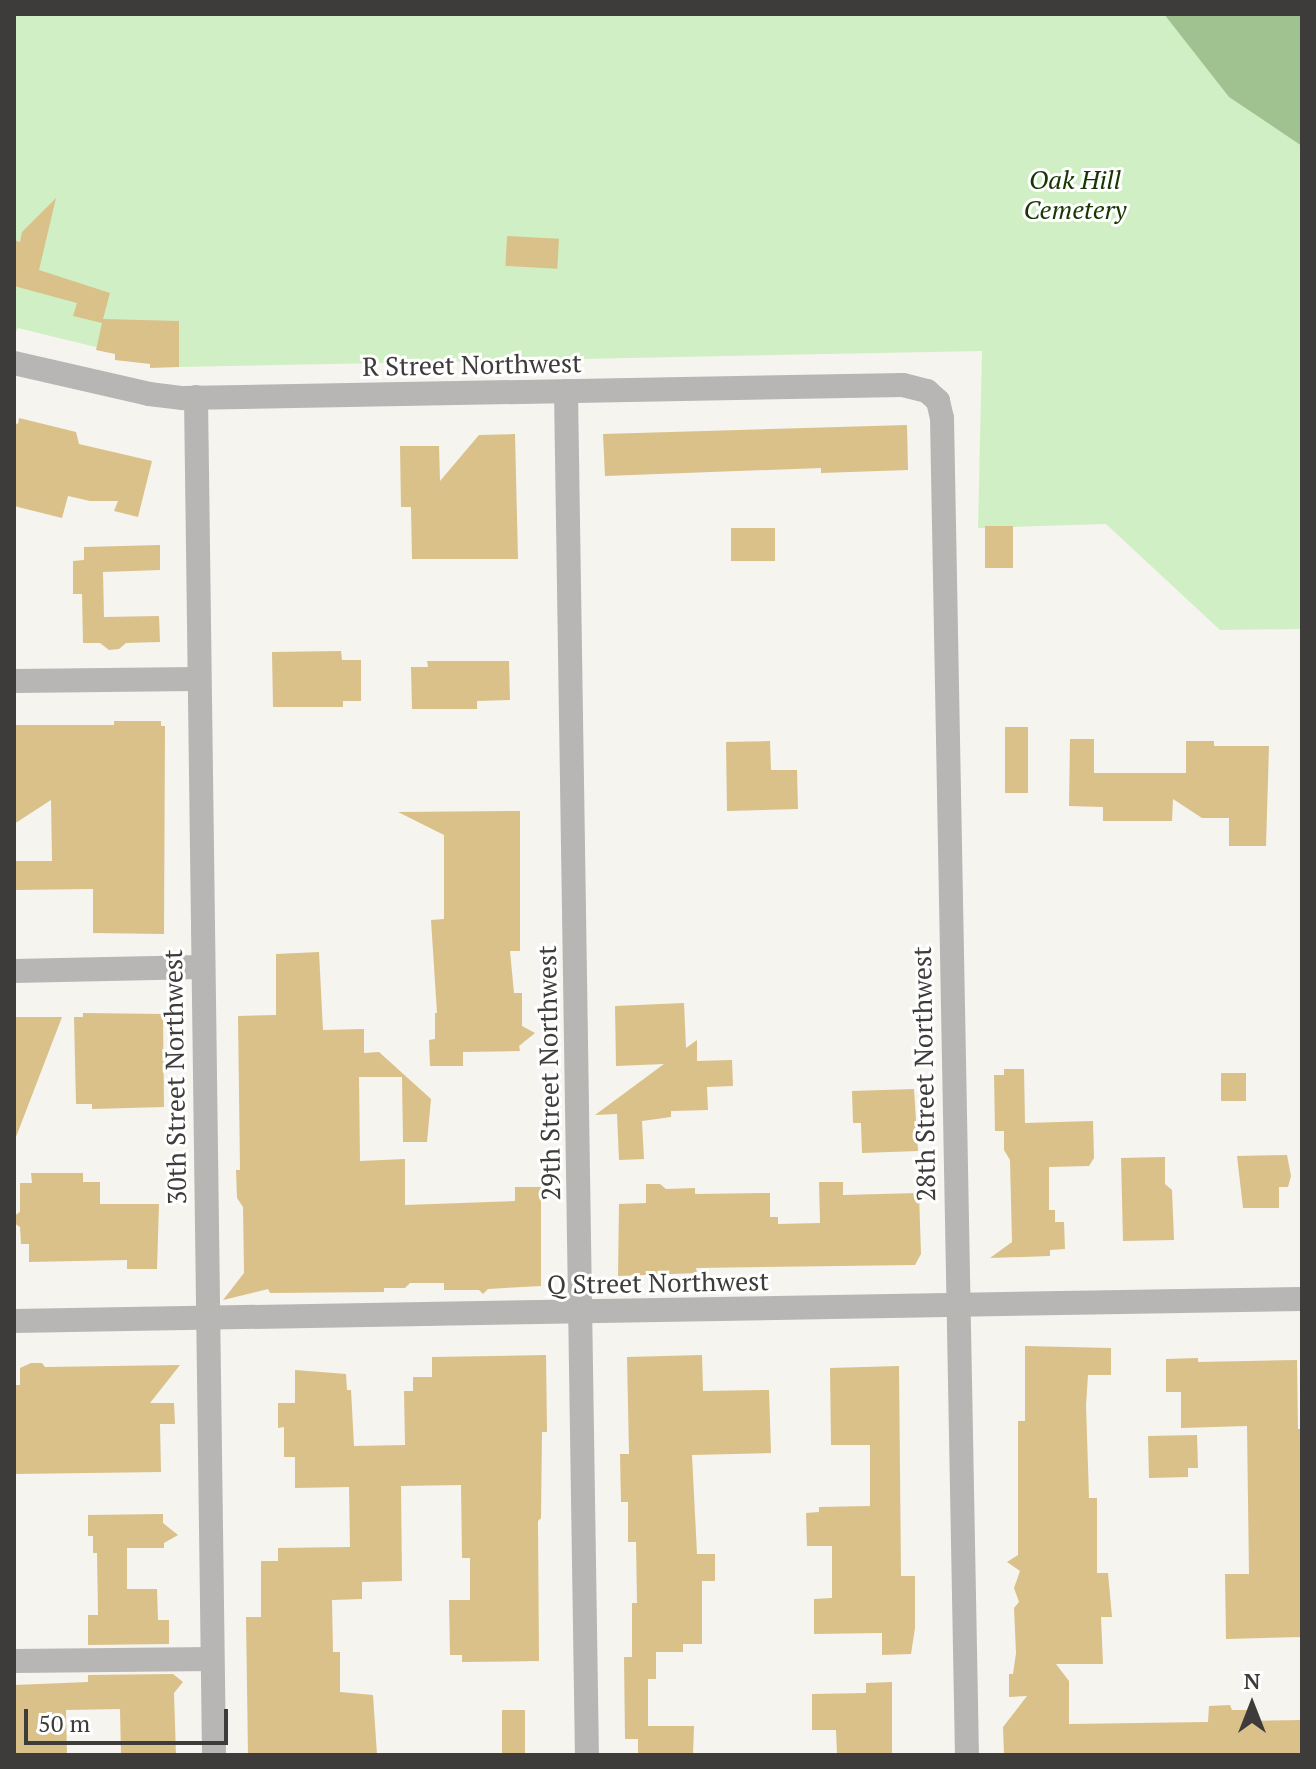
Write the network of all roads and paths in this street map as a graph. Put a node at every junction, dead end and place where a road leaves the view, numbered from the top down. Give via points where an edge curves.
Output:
1 (14, 363) edge
2 (566, 391) junction
3 (933, 394) joint
4 (196, 397) junction
5 (197, 679) junction
6 (14, 681) edge
7 (202, 967) junction
8 (14, 971) edge
9 (1302, 1299) edge
10 (957, 1306) junction
11 (581, 1313) junction
12 (206, 1318) junction
13 (14, 1321) edge
14 (212, 1659) junction
15 (14, 1661) edge
16 (214, 1755) edge
17 (587, 1755) edge
18 (967, 1755) edge

1 - 4 street, R Street Northwest via 149,394
2 - 3 street, R Street Northwest via 903,385
2 - 4 street, R Street Northwest
2 - 11 street, 29th Street Northwest
3 - 10 street, 28th Street Northwest via 942,418
4 - 5 street, 30th Street Northwest
5 - 6 street
5 - 7 street, 30th Street Northwest
7 - 8 street
7 - 12 street, 30th Street Northwest
9 - 10 street, Q Street Northwest
10 - 11 street, Q Street Northwest
10 - 18 street, 28th Street Northwest
11 - 12 street, Q Street Northwest
11 - 17 street, 29th Street Northwest
12 - 13 street, Q Street Northwest
12 - 14 street, 30th Street Northwest
14 - 15 street
14 - 16 street, 30th Street Northwest

